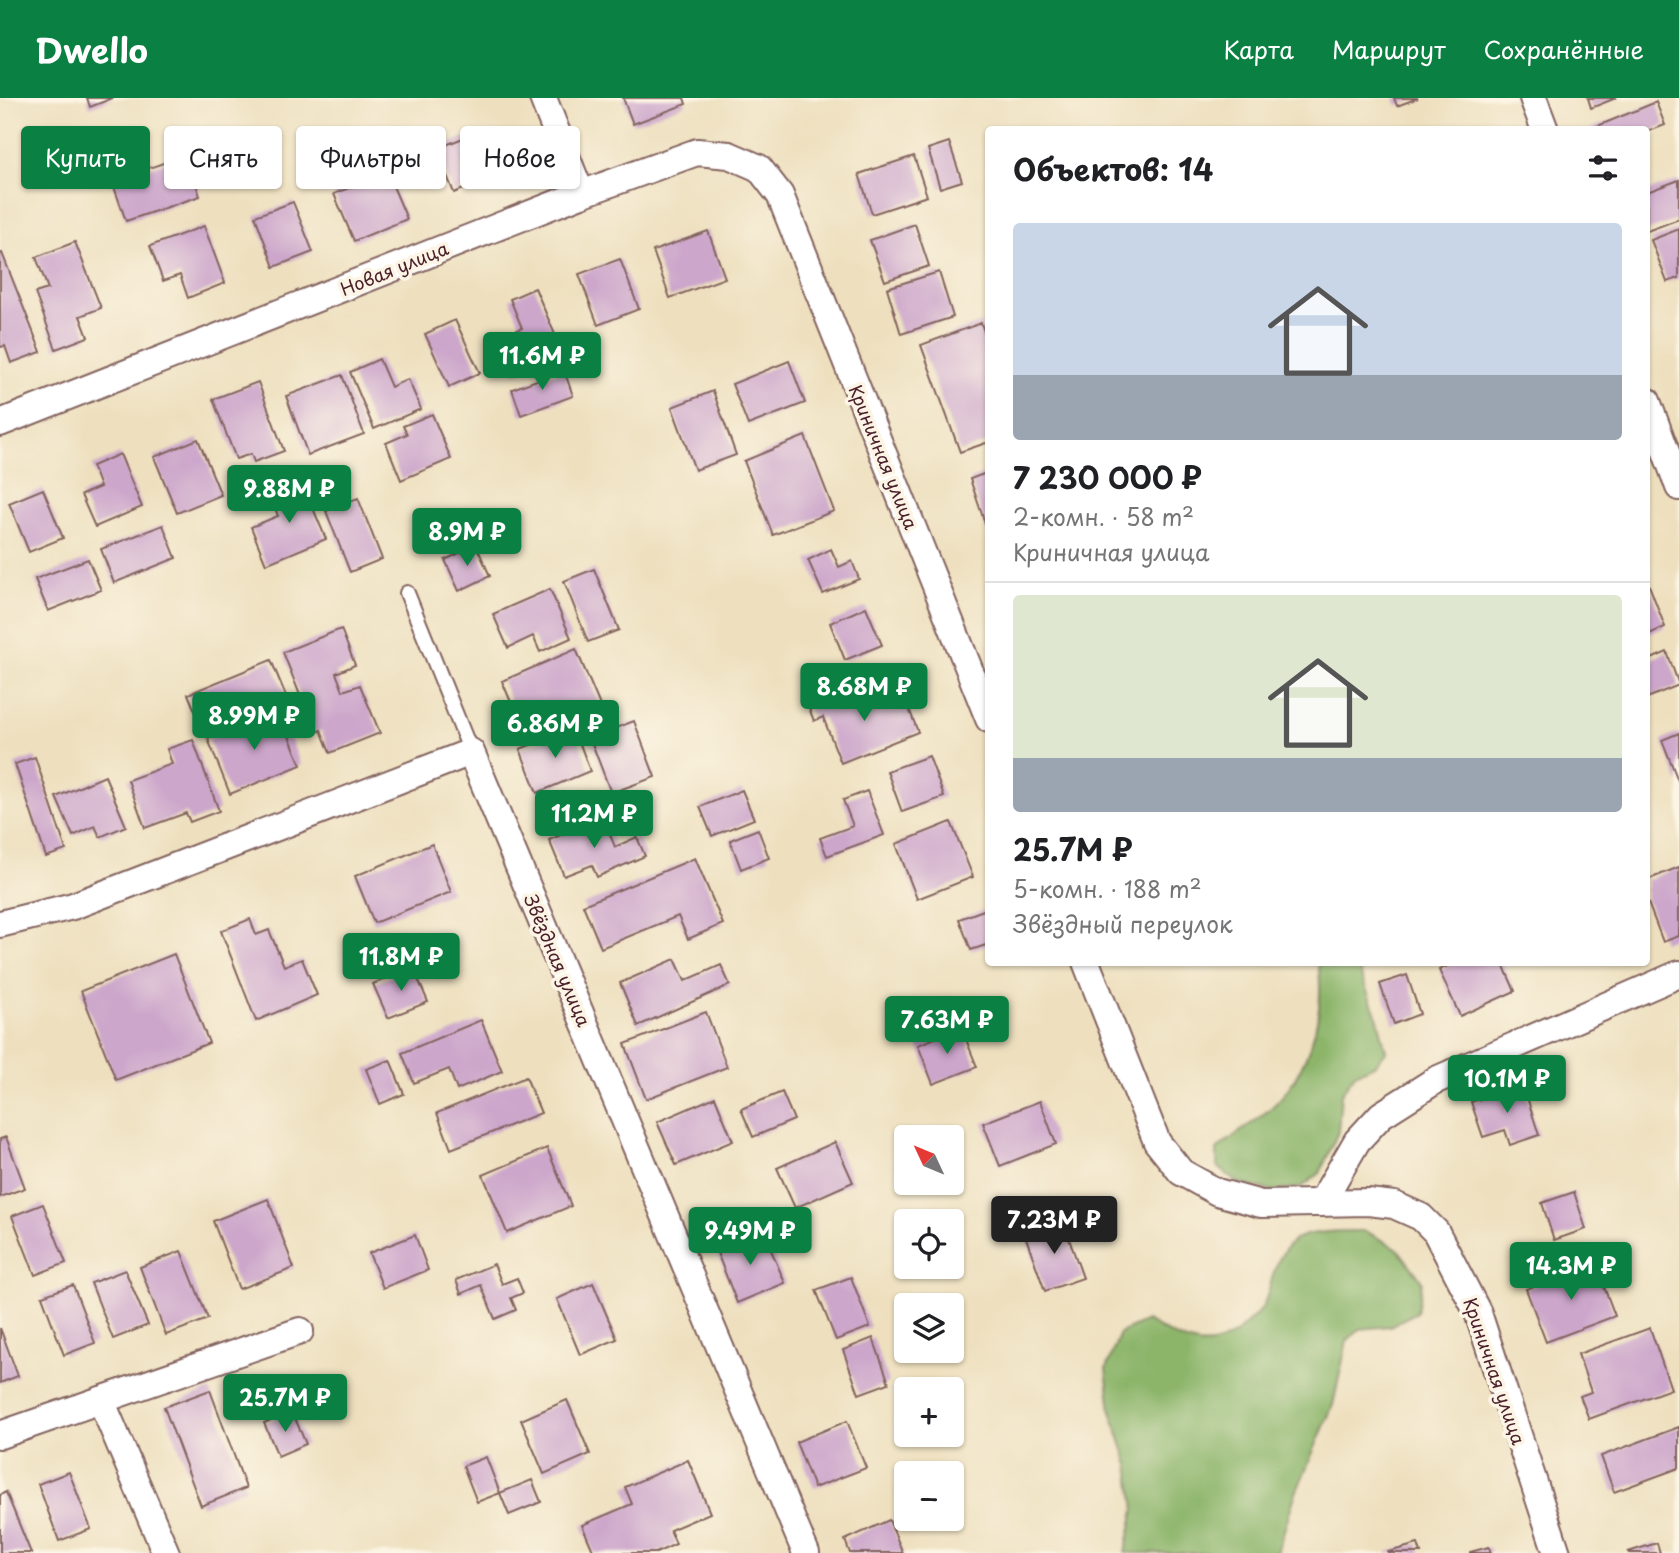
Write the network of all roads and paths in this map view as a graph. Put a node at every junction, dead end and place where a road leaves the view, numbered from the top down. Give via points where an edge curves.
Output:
1 (543, 98) edge
2 (1533, 98) edge
3 (1544, 126) edge
4 (581, 194) junction
5 (780, 195) joint
6 (1650, 409) edge
7 (0, 423) edge
8 (1679, 487) edge
9 (407, 593) dead end
10 (985, 709) edge
11 (471, 752) junction
12 (0, 924) edge
13 (1088, 966) edge
14 (1679, 974) edge
15 (1321, 1203) junction
16 (300, 1331) dead end
17 (101, 1400) junction
18 (0, 1435) edge
19 (166, 1553) edge
20 (806, 1553) edge
21 (1557, 1553) edge

1 - 4 street
2 - 3 street
4 - 5 street, Новая улица via 697,152 729,155 759,168
4 - 7 street, Новая улица
5 - 10 street, Криничная улица
6 - 8 street
9 - 11 lane
11 - 12 street via 73,906
11 - 20 street, Звёздная улица
13 - 15 street, Криничная улица via 1157,1142 1181,1172 1217,1192 1261,1204
14 - 15 street via 1436,1080 1381,1115 1357,1141
15 - 21 street, Криничная улица via 1394,1205 1420,1217 1436,1232 1478,1313
16 - 17 street
17 - 18 street
17 - 19 street

